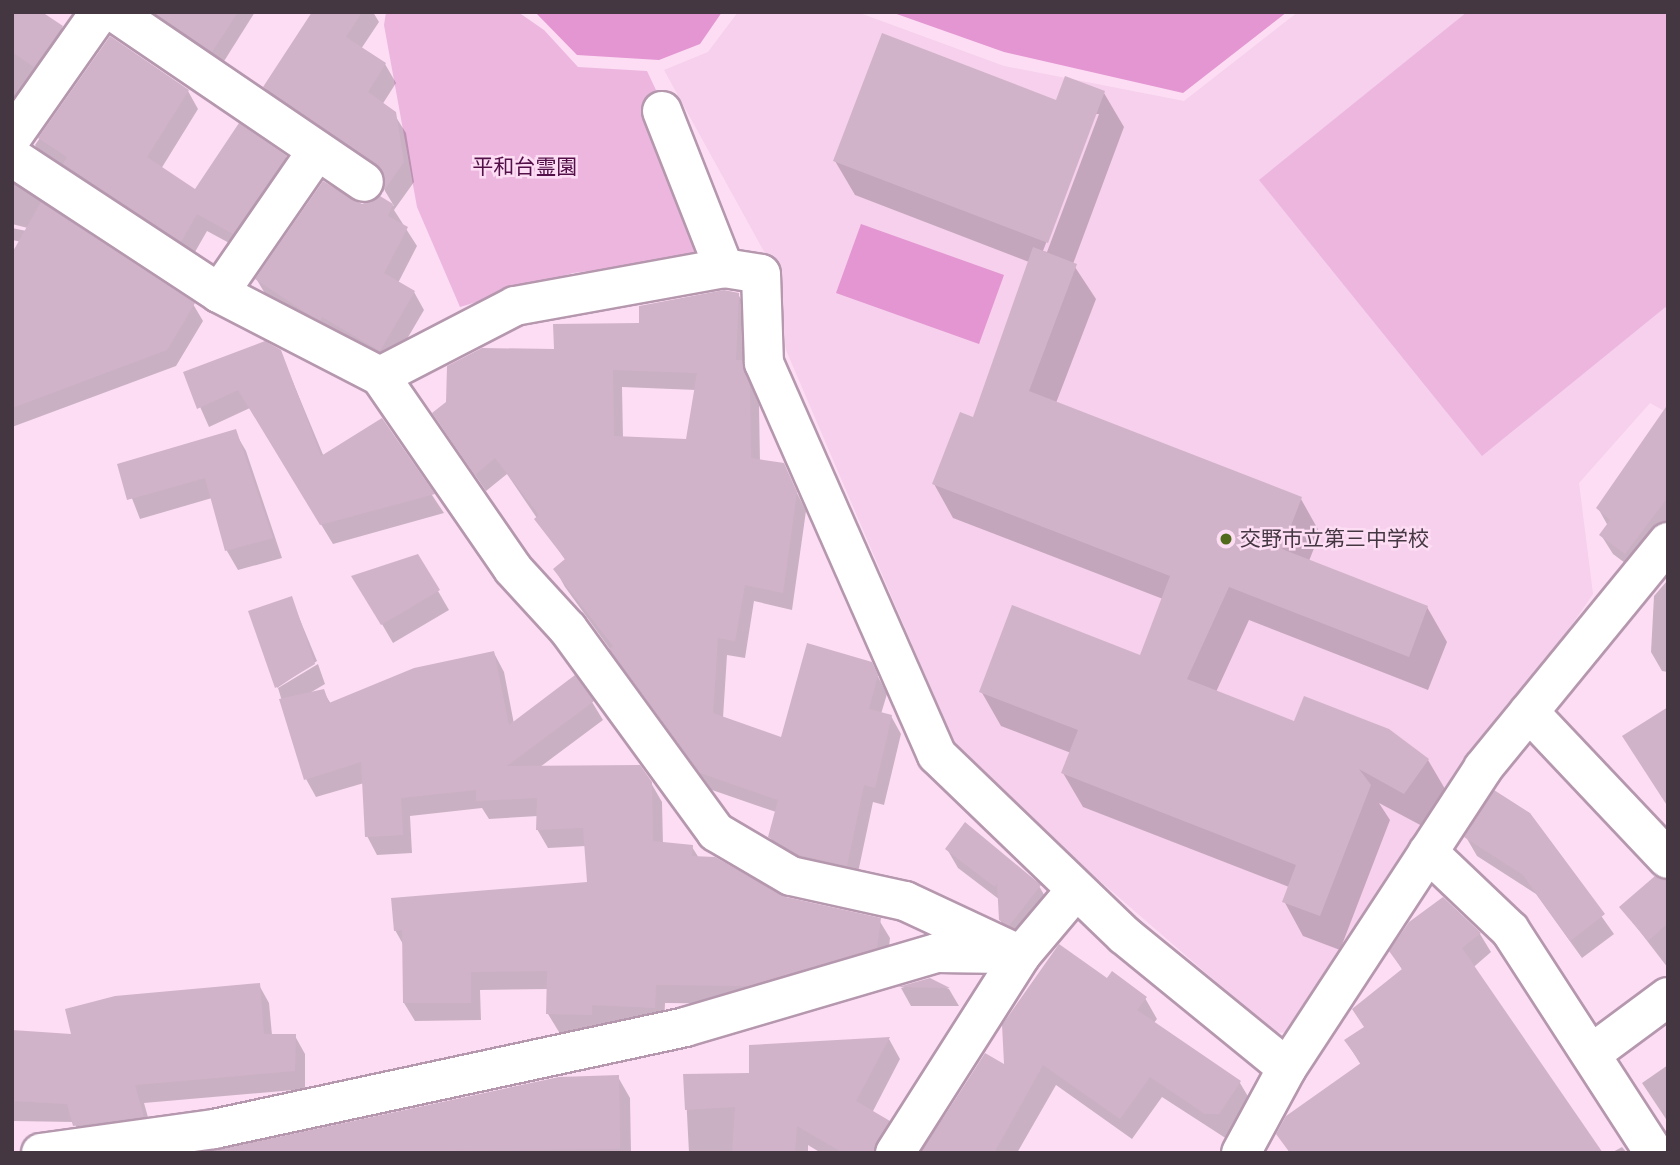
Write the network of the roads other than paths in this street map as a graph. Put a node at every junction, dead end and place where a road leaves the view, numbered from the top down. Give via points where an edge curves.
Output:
1 (100, 12) edge
2 (114, 12) edge
3 (662, 111) dead end
4 (12, 137) edge
5 (317, 151) junction
6 (12, 157) edge
7 (364, 182) dead end
8 (724, 268) junction
9 (219, 293) junction
10 (380, 376) junction
11 (1668, 542) edge
12 (1529, 712) junction
13 (1428, 852) junction
14 (1668, 859) edge
15 (1076, 890) junction
16 (1021, 955) junction
17 (1668, 997) edge
18 (1591, 1054) junction
19 (1287, 1068) junction
20 (41, 1153) edge
21 (895, 1153) edge
22 (1241, 1153) edge
23 (1654, 1153) edge

1 - 4 street
2 - 5 street
3 - 8 street
5 - 7 street
5 - 9 street
6 - 9 street
8 - 10 street via 515,306
8 - 15 street via 761,274 764,362 937,755
9 - 10 street
10 - 16 street via 513,569 568,629 716,832 791,876 905,901
11 - 12 street
12 - 13 street via 1483,768
12 - 14 street
13 - 18 street via 1510,930
13 - 19 street
15 - 16 street
15 - 19 street
16 - 20 street via 937,953 685,1027 214,1129
16 - 21 street
17 - 18 street
18 - 23 street
19 - 22 street

